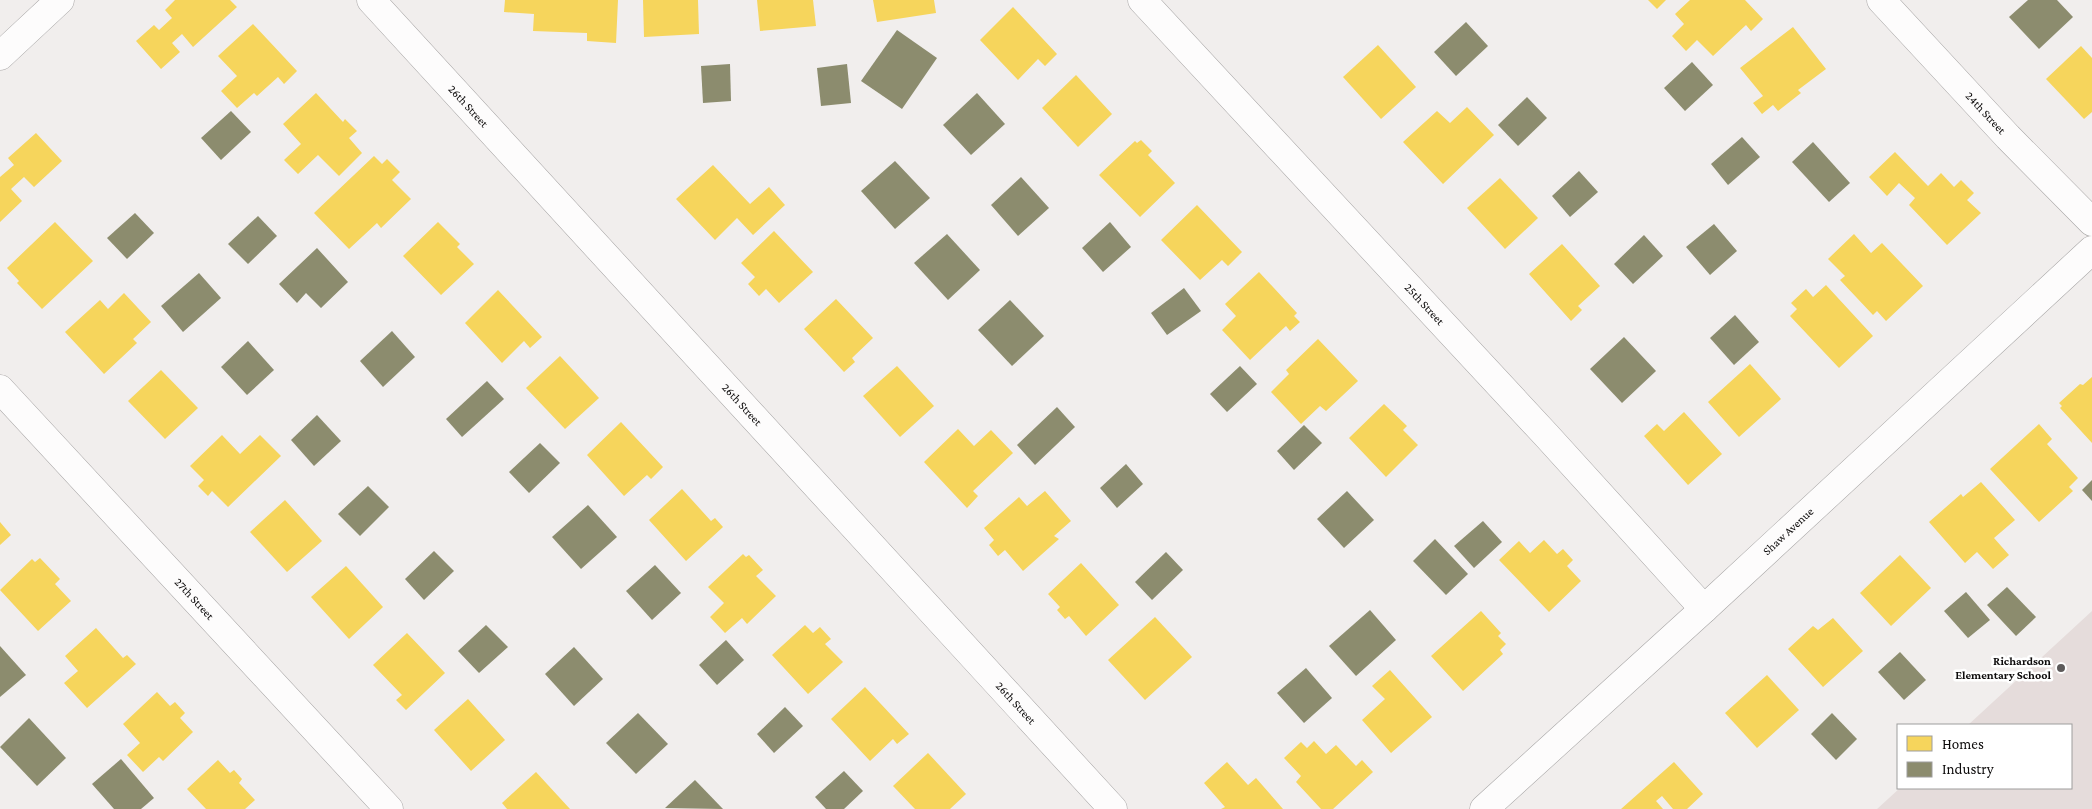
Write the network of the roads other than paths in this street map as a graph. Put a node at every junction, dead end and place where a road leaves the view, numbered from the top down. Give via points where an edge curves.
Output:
1 (60, 0) edge
2 (371, 0) edge
3 (1142, 0) edge
4 (1881, 0) edge
5 (0, 56) edge
6 (2092, 222) edge
7 (2092, 250) edge
8 (0, 389) edge
9 (1704, 609) junction
10 (389, 809) edge
11 (1113, 809) edge
12 (1484, 809) edge

1 - 5 street
2 - 11 street, 26th Street
3 - 9 street, 25th Street
4 - 6 street, 24th Street
7 - 9 street, Shaw Avenue
8 - 10 street, 27th Street
9 - 12 street, Shaw Avenue

